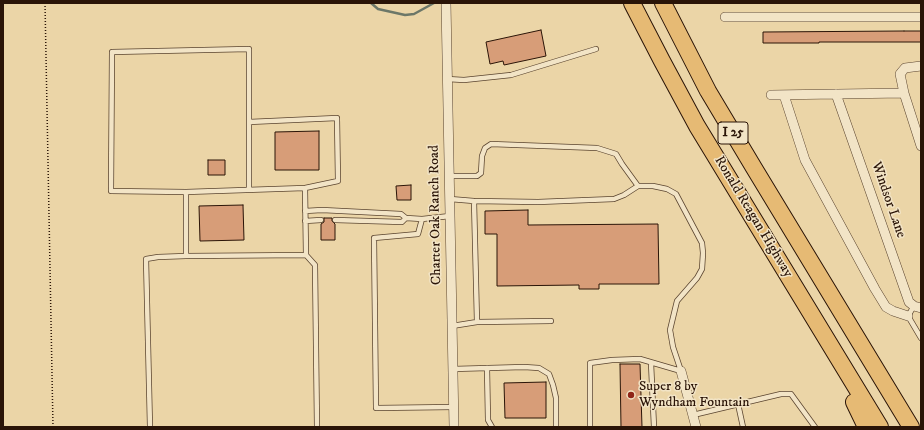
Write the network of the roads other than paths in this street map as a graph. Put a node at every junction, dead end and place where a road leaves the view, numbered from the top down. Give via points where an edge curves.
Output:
1 (632, 3) edge
2 (663, 3) edge
3 (446, 6) edge
4 (725, 17) dead end
5 (921, 17) edge
6 (596, 49) dead end
7 (921, 66) edge
8 (447, 79) junction
9 (904, 93) junction
10 (836, 94) junction
11 (770, 95) dead end
12 (784, 95) junction
13 (249, 122) junction
14 (921, 146) edge
15 (449, 176) junction
16 (638, 186) junction
17 (305, 188) junction
18 (249, 190) junction
19 (186, 192) junction
20 (450, 199) junction
21 (474, 201) junction
22 (305, 211) junction
23 (450, 216) junction
24 (406, 218) junction
25 (422, 219) junction
26 (321, 220) dead end
27 (335, 220) dead end
28 (305, 221) junction
29 (306, 255) junction
30 (186, 256) junction
31 (808, 259) junction
32 (918, 307) edge
33 (908, 316) junction
34 (551, 321) dead end
35 (477, 322) junction
36 (452, 326) junction
37 (820, 328) junction
38 (921, 338) edge
39 (652, 363) junction
40 (487, 368) junction
41 (453, 370) junction
42 (681, 371) junction
43 (738, 404) junction
44 (454, 407) junction
45 (693, 415) junction
46 (921, 426) edge
47 (150, 427) edge
48 (317, 427) edge
49 (454, 427) edge
50 (492, 427) edge
51 (556, 427) edge
52 (590, 427) edge
53 (654, 427) edge
54 (696, 427) edge
55 (743, 427) edge
56 (814, 427) edge
57 (866, 427) edge
58 (880, 427) edge
59 (911, 427) edge

1 - 37 highway, Ronald Reagan Highway / I 25 via 697,126
2 - 31 highway, Ronald Reagan Highway / I 25 via 708,91
3 - 8 street, Charter Oak Ranch Road
4 - 5 street
6 - 8 lane via 511,75 464,80
7 - 9 street via 905,68 900,74
8 - 15 street, Charter Oak Ranch Road
9 - 10 street
9 - 14 street
10 - 12 street
10 - 32 street, Windsor Lane via 909,302
11 - 12 street
12 - 33 street via 805,160 886,307
13 - 17 lane via 337,118 338,181
13 - 18 lane
13 - 19 lane via 249,49 112,52 111,191
15 - 16 lane via 478,176 482,170 485,148 491,144 597,148 616,154
15 - 20 street, Charter Oak Ranch Road
16 - 21 lane via 614,199
16 - 42 lane via 653,186 676,194 702,243 702,269 677,301 670,330
17 - 18 lane
17 - 22 lane
18 - 19 lane
19 - 30 lane
20 - 21 lane
20 - 23 street, Charter Oak Ranch Road
21 - 35 lane
22 - 24 lane via 401,214
22 - 28 lane
23 - 25 lane
23 - 36 street, Charter Oak Ranch Road
24 - 25 lane
24 - 27 lane via 402,222
25 - 44 lane via 418,234 374,238 376,408
26 - 28 lane
28 - 29 lane
29 - 30 lane
29 - 48 lane via 315,265
30 - 47 lane via 146,259
31 - 46 highway
31 - 59 highway, Ronald Reagan Highway / I 25
32 - 33 lane
33 - 38 lane
34 - 35 lane
35 - 36 lane
36 - 41 street, Charter Oak Ranch Road
37 - 57 highway
37 - 58 highway, Ronald Reagan Highway / I 25
39 - 42 lane
39 - 52 lane via 640,359 590,362
39 - 53 lane
40 - 41 lane
40 - 50 lane via 488,420
40 - 51 lane via 539,368 549,374 556,398
41 - 44 street, Charter Oak Ranch Road
42 - 45 street
43 - 45 lane
43 - 55 lane
43 - 56 lane via 791,394
44 - 49 street, Charter Oak Ranch Road
45 - 54 street

